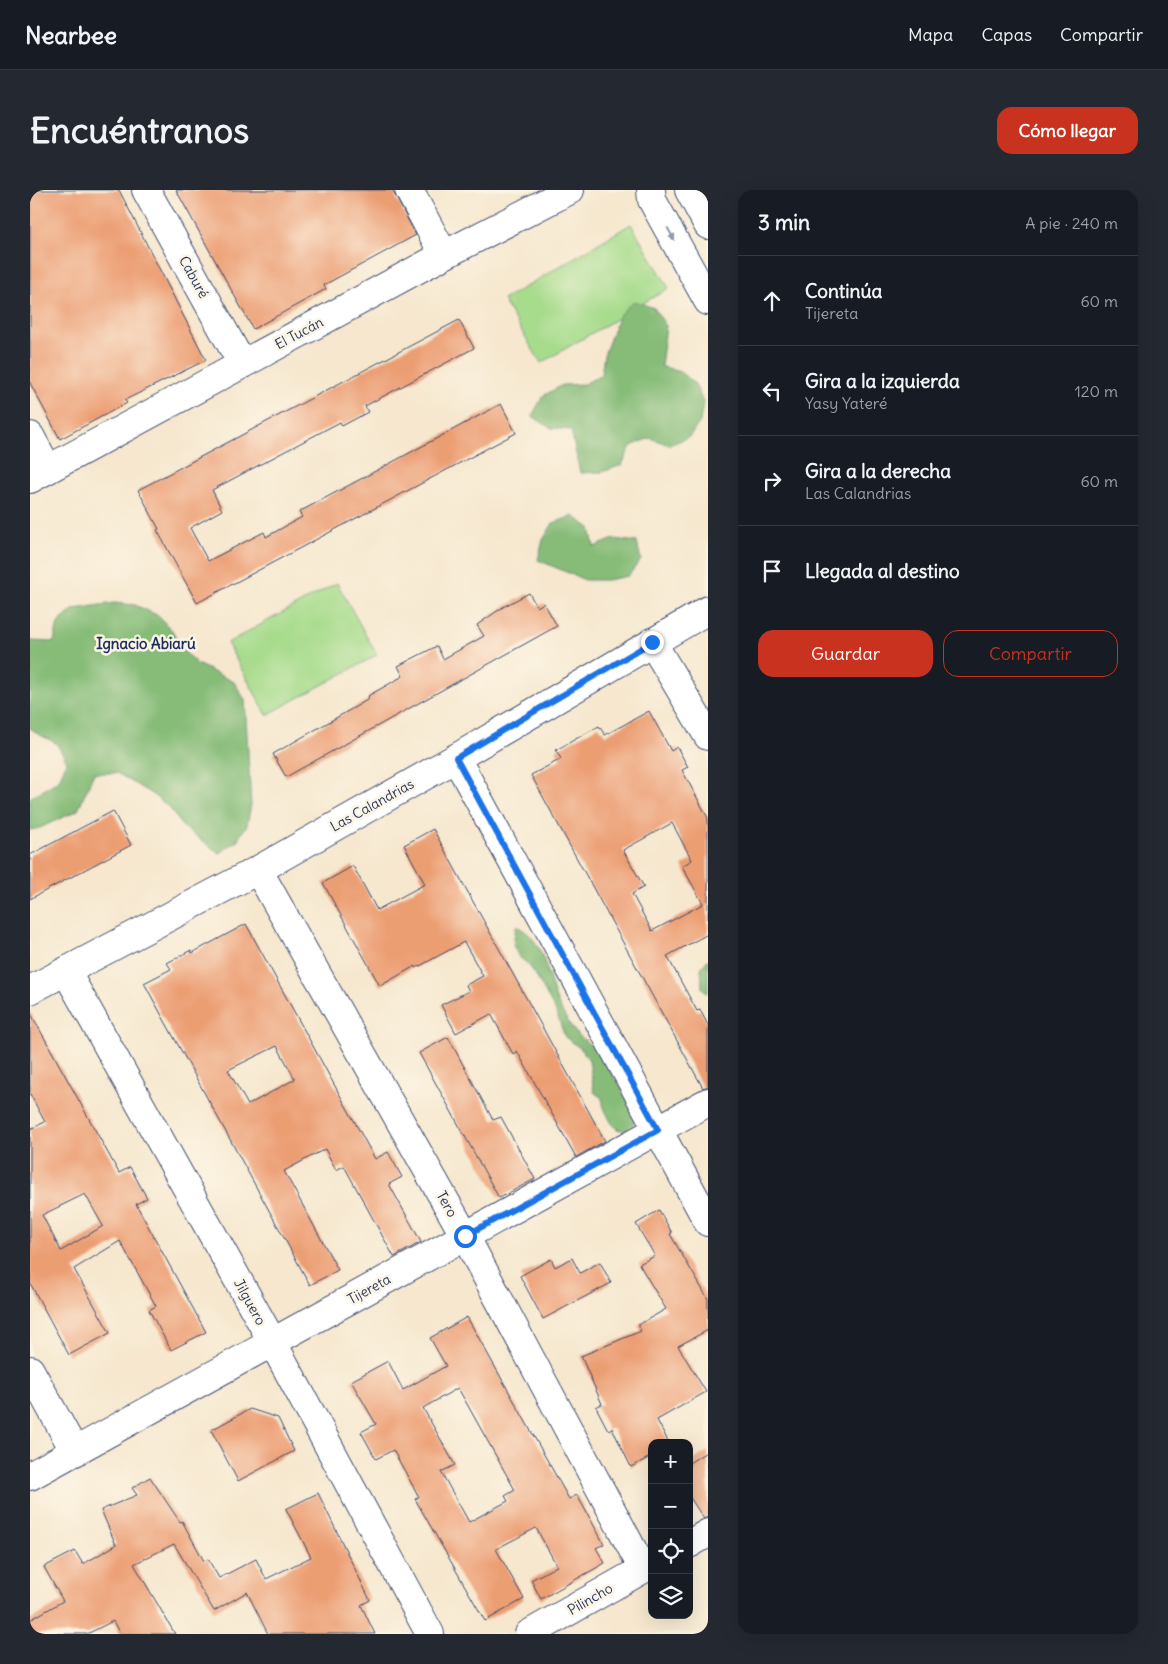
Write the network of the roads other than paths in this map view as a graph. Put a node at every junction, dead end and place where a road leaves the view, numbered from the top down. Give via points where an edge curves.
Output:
1 (146, 190) edge
2 (409, 190) edge
3 (570, 190) edge
4 (651, 190) edge
5 (689, 190) edge
6 (708, 225) edge
7 (444, 255) junction
8 (708, 301) edge
9 (242, 364) junction
10 (30, 436) edge
11 (39, 474) edge
12 (708, 610) edge
13 (652, 642) junction
14 (708, 736) edge
15 (456, 758) junction
16 (258, 870) junction
17 (66, 971) junction
18 (30, 990) edge
19 (708, 1102) edge
20 (658, 1130) junction
21 (708, 1222) edge
22 (465, 1236) junction
23 (272, 1343) junction
24 (30, 1370) edge
25 (75, 1452) junction
26 (30, 1476) edge
27 (708, 1533) edge
28 (693, 1542) edge
29 (648, 1566) edge
30 (430, 1634) edge
31 (529, 1634) edge

1 - 9 street, Caburé
2 - 7 street
3 - 7 street, El Tucán
4 -> 8 street via 652,200
5 - 6 street
7 - 9 street, El Tucán
9 - 11 street, El Tucán
10 - 11 street
12 - 13 street, Las Calandrias
13 - 14 street
13 - 15 street, Las Calandrias
15 - 16 street, Las Calandrias
15 - 20 street
16 - 17 street, Las Calandrias
16 - 22 street, Tero
17 - 18 street, Las Calandrias
17 - 23 street, Jilguero
19 - 20 street, Tijereta
20 - 21 street
20 - 22 street, Tijereta
22 - 23 street, Tijereta
22 - 29 street, Tero
23 - 25 street, Tijereta
23 - 30 street, Jilguero
24 - 25 street
25 - 26 street, Tijereta
27 - 28 street
29 - 31 street, Pilincho

